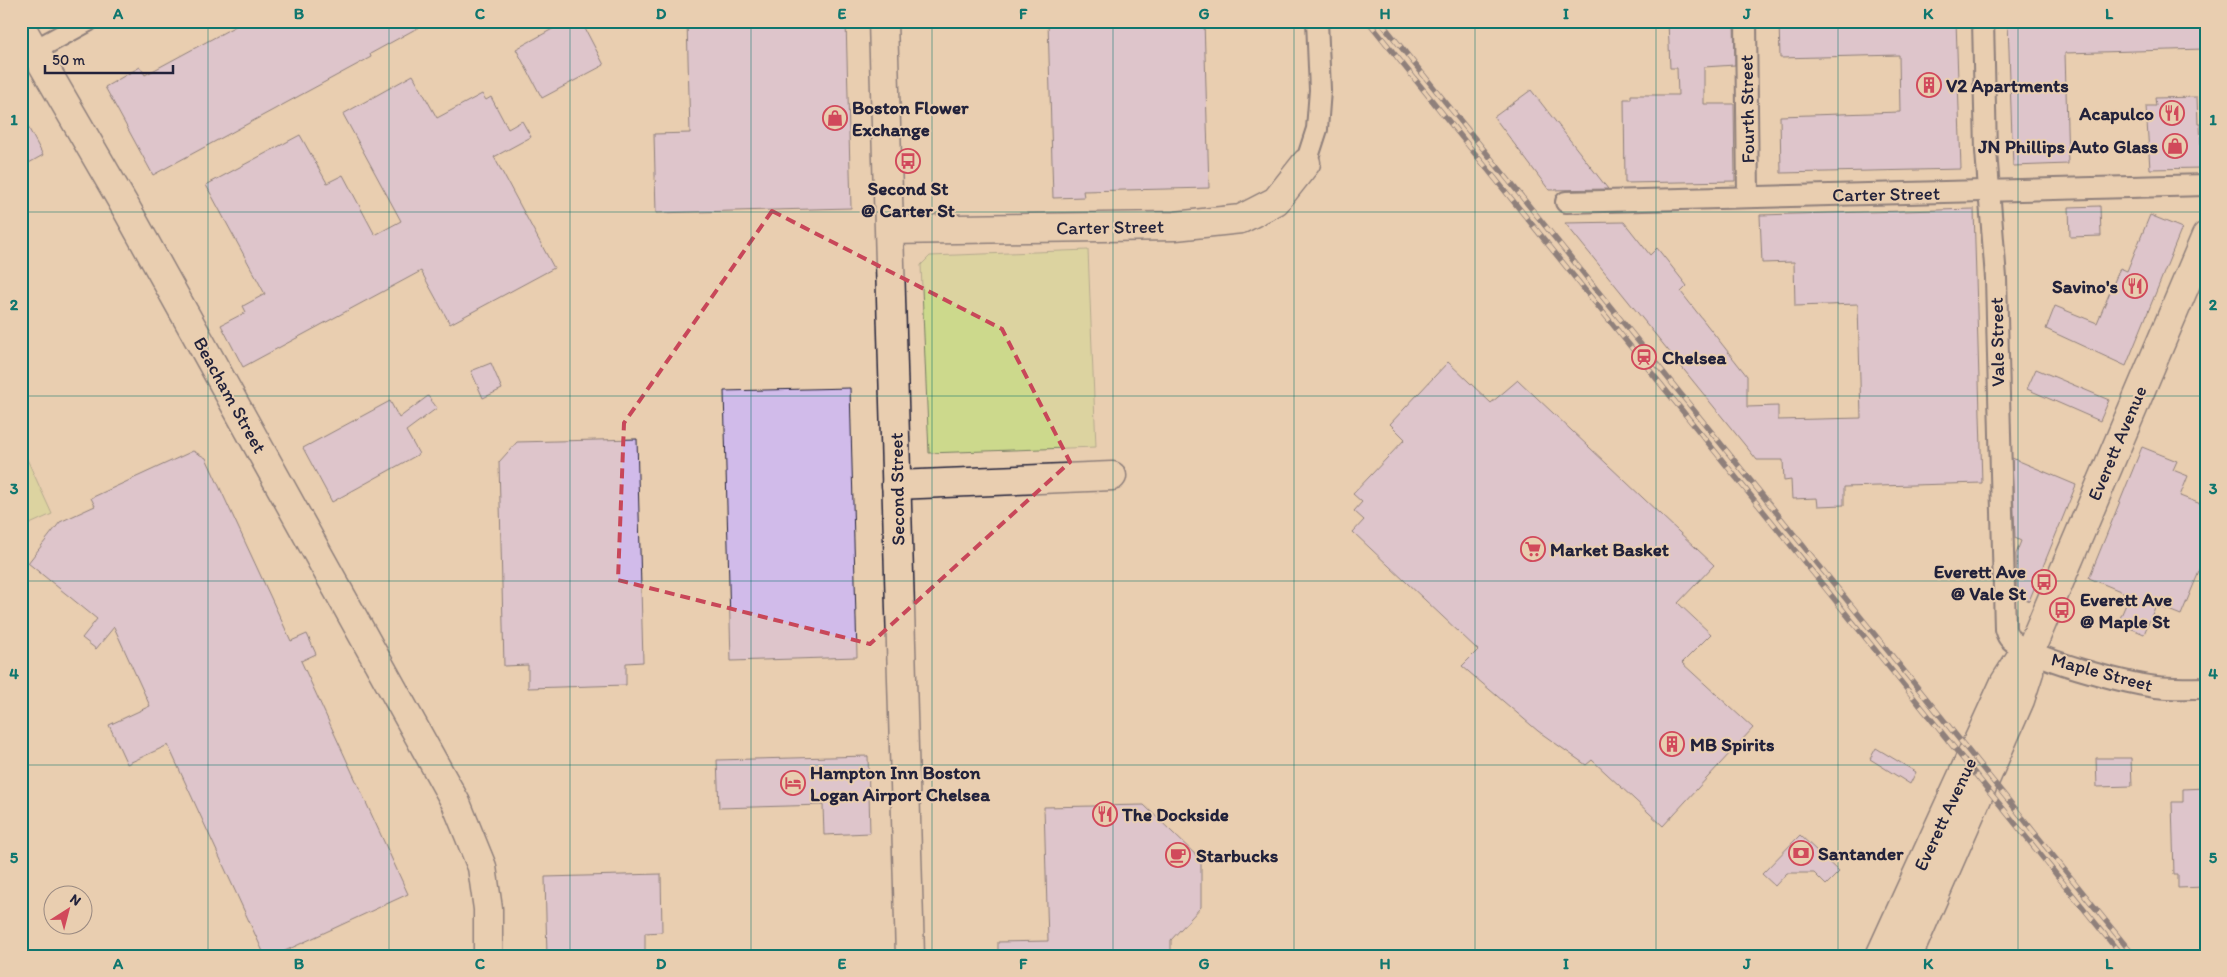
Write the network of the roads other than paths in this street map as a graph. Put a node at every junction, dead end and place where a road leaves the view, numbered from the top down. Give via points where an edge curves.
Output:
1 (88, 21) edge
2 (883, 21) edge
3 (1317, 21) edge
4 (1746, 21) edge
5 (1983, 21) edge
6 (21, 26) edge
7 (35, 50) junction
8 (1306, 163) joint
9 (2206, 185) edge
10 (1989, 191) junction
11 (1748, 197) junction
12 (1566, 202) dead end
13 (890, 230) junction
14 (2206, 236) edge
15 (1112, 476) dead end
16 (896, 485) junction
17 (2030, 651) junction
18 (2206, 688) edge
19 (488, 956) edge
20 (910, 956) edge
21 (1880, 956) edge
22 (1908, 956) edge

1 - 7 street
2 - 13 main road, Second Street
3 - 8 street via 1320,90 1317,129
4 - 11 street, Fourth Street
5 - 10 street, Vale Street
6 - 7 main road, Beacham Street
7 - 19 main road, Beacham Street via 464,818 482,867 488,909
8 - 13 main road, Carter Street via 1276,200 1241,219 1175,226
9 - 10 street, Carter Street
10 - 11 street, Carter Street
10 - 17 street, Vale Street via 1995,259 2005,629 2008,638
11 - 12 street, Carter Street
13 - 16 main road, Second Street
14 - 17 main road, Everett Avenue
15 - 16 main road
16 - 20 main road, Second Street
17 - 18 street, Maple Street via 2130,682 2169,688
17 - 21 main road, Everett Avenue via 2014,666 2000,690
17 - 22 main road, Everett Avenue via 2029,672 2020,700

